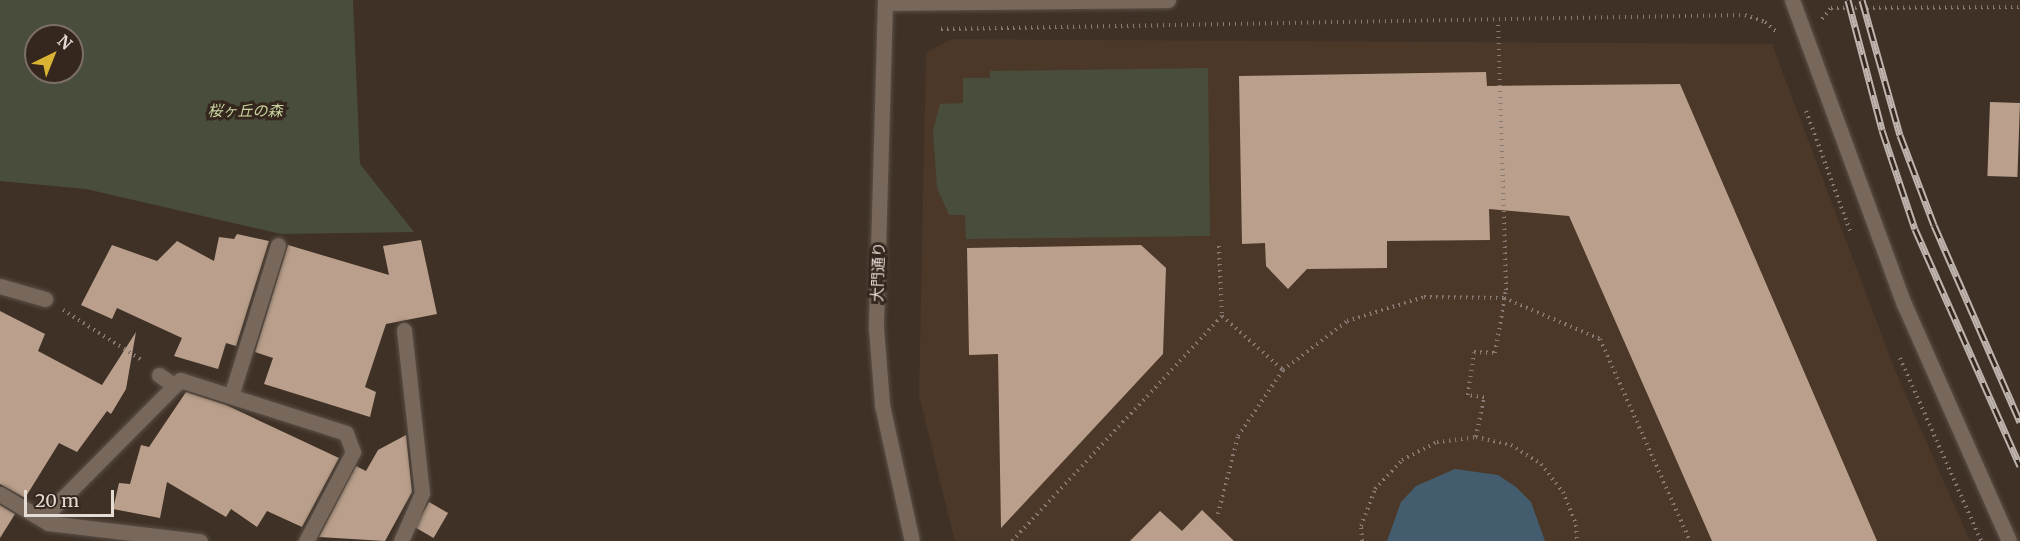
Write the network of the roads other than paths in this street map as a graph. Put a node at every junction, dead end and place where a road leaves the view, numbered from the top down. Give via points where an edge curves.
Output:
1 (1168, 0) edge
2 (1792, 0) edge
3 (885, 2) edge
4 (278, 245) dead end
5 (0, 286) edge
6 (45, 299) road end
7 (404, 330) dead end
8 (159, 375) road end
9 (172, 384) junction
10 (231, 396) junction
11 (0, 494) edge
12 (42, 519) junction
13 (200, 541) edge
14 (306, 541) edge
15 (401, 541) edge
16 (912, 541) edge
17 (2009, 541) edge

1 - 3 street
2 - 17 street via 1905,304
3 - 16 street, 大門通り via 876,328 882,405
4 - 10 street
5 - 6 street
7 - 15 street via 422,493
8 - 9 street
9 - 10 street via 180,380
9 - 12 street
10 - 14 street via 346,433 353,452
11 - 12 street
12 - 13 street

